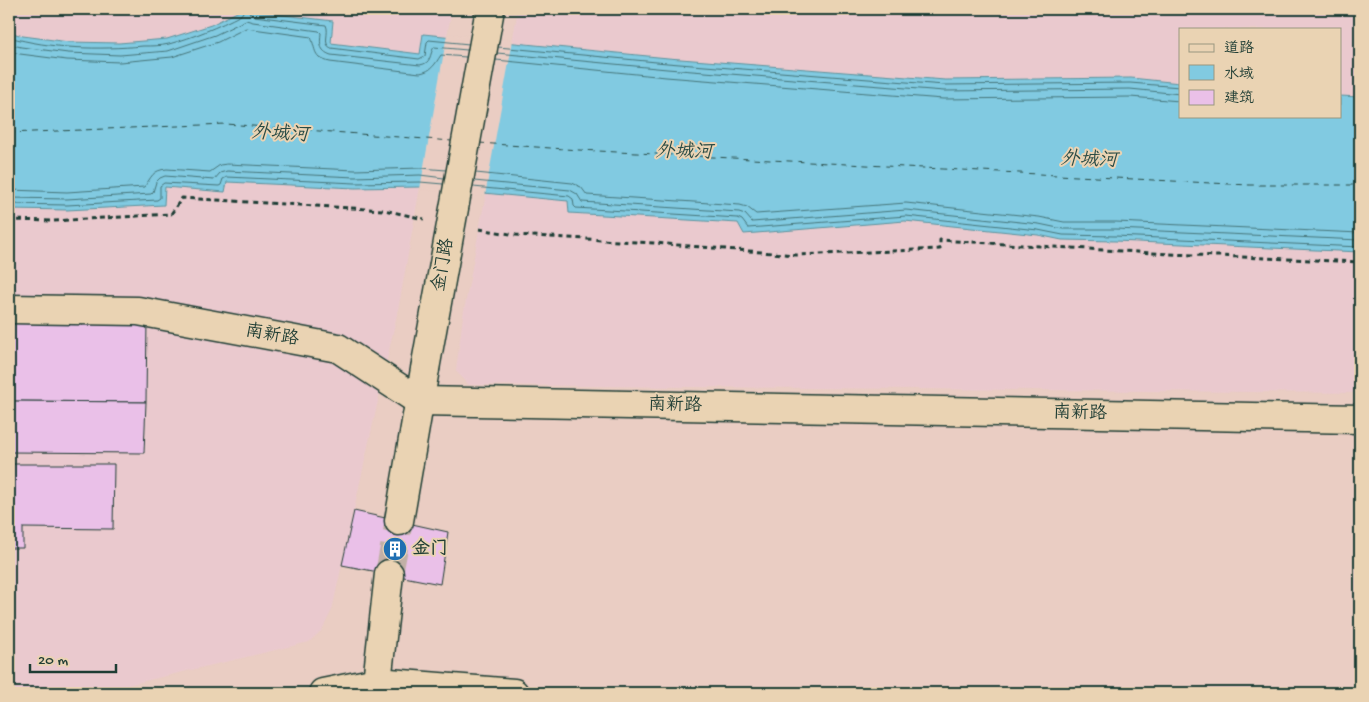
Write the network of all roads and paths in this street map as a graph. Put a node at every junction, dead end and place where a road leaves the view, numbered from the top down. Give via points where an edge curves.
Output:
1 (490, 9) edge
2 (9, 220) edge
3 (428, 220) dead end
4 (477, 228) dead end
5 (1360, 262) edge
6 (9, 309) edge
7 (419, 401) junction
8 (1360, 419) edge
9 (399, 521) tunnel mouth
10 (389, 574) tunnel mouth
11 (377, 682) junction
12 (323, 693) edge
13 (514, 693) edge

1 - 7 street, 金门路, bridge
2 - 3 path via 53,221 171,214 182,198 384,210
4 - 5 path via 516,234 796,255 940,249 940,240
6 - 7 street, 南新路 via 138,311 338,348
7 - 8 street, 南新路
7 - 9 street, 金门路
10 - 11 street
11 - 12 street
11 - 13 street

